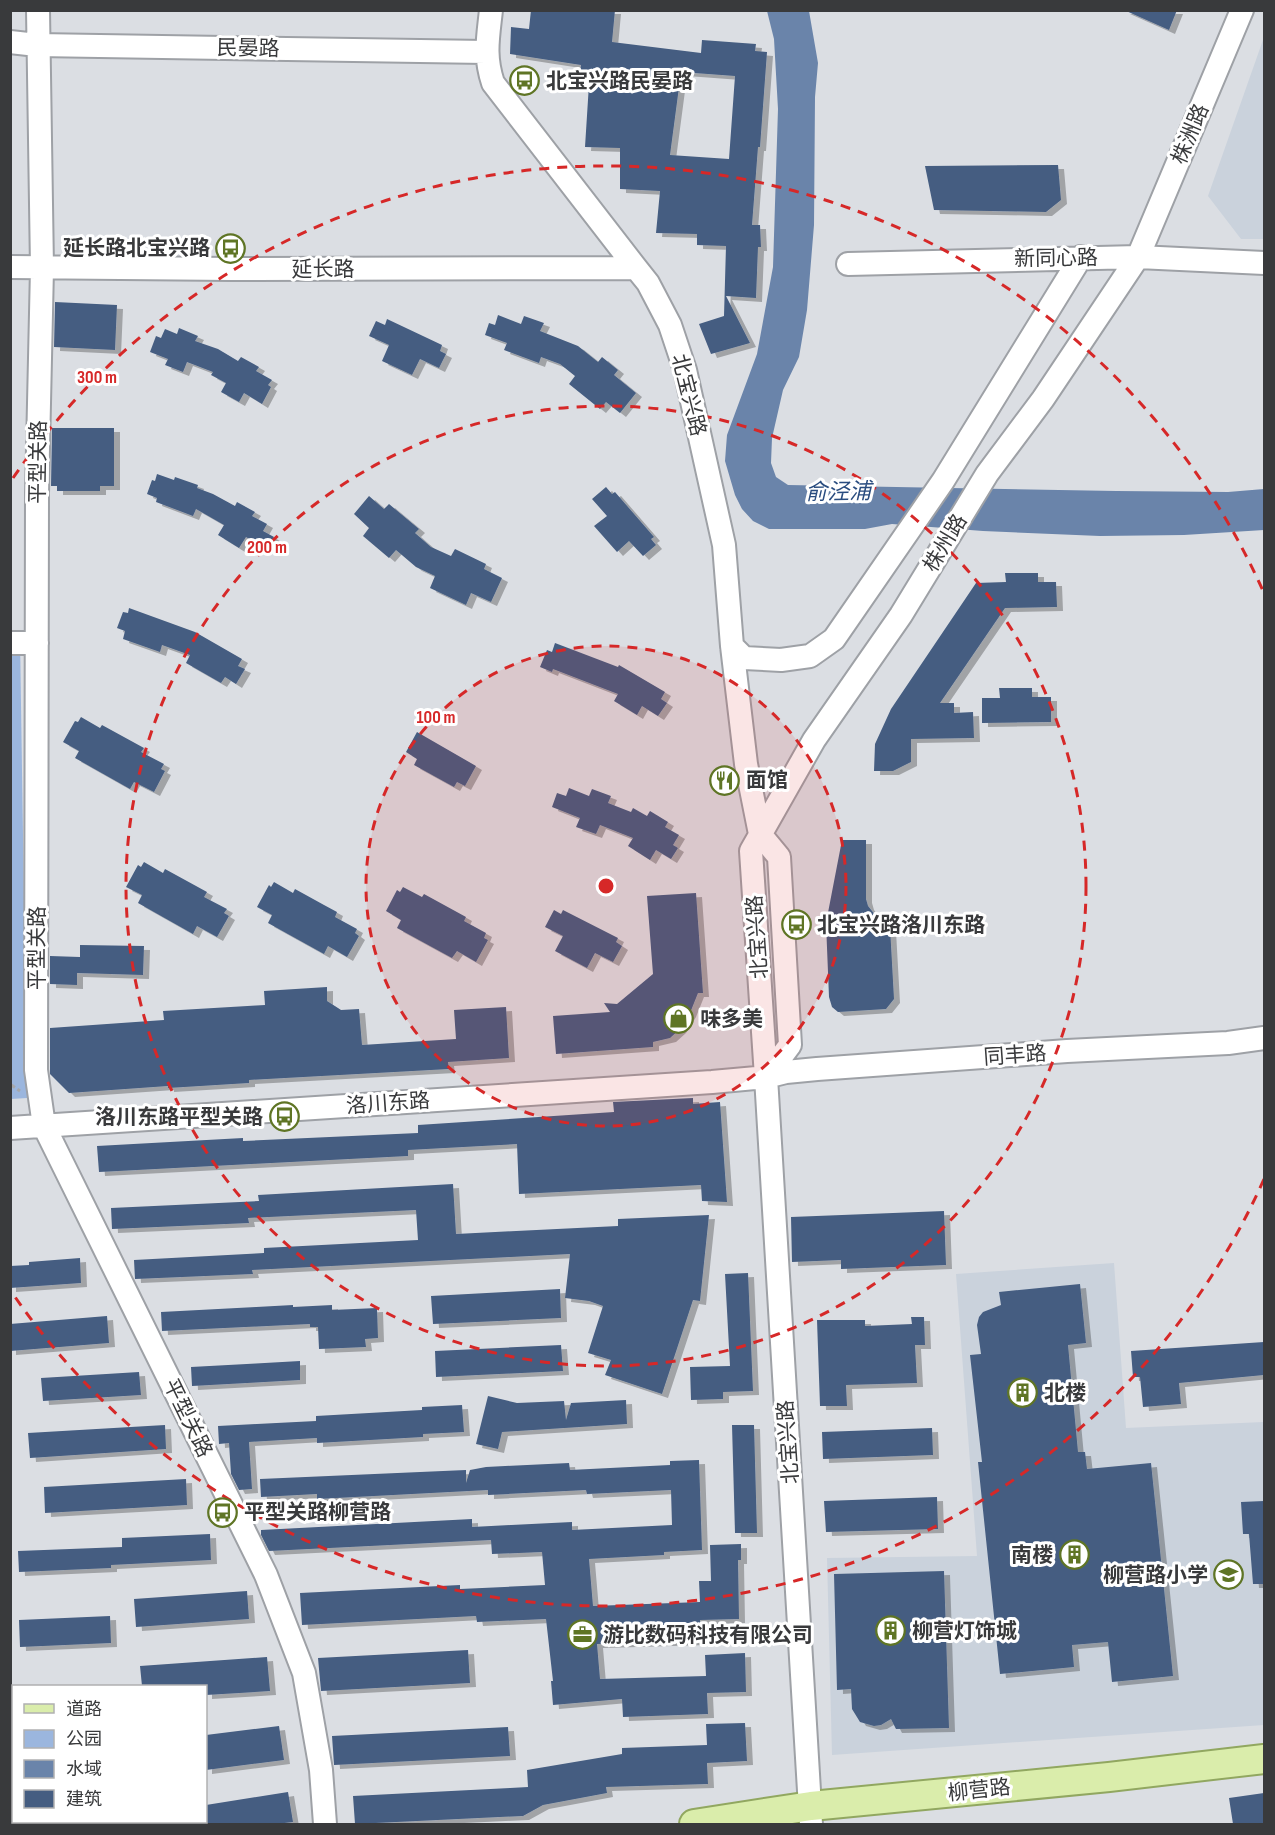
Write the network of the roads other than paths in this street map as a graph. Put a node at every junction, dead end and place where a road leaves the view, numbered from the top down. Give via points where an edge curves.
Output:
1 (38, 10) edge
2 (491, 10) edge
3 (1242, 10) edge
4 (10, 42) edge
5 (37, 45) junction
6 (486, 52) junction
7 (1081, 257) junction
8 (1138, 257) junction
9 (1264, 262) edge
10 (848, 264) dead end
11 (10, 267) edge
12 (42, 268) junction
13 (636, 268) junction
14 (10, 643) edge
15 (37, 643) junction
16 (732, 646) junction
17 (760, 834) junction
18 (1264, 1038) edge
19 (766, 1077) junction
20 (44, 1126) junction
21 (10, 1128) edge
22 (1264, 1759) edge
23 (811, 1815) edge
24 (325, 1824) edge
25 (694, 1824) edge

1 - 5 street, 平型关路
2 - 6 street, 北宝兴路
3 - 8 street, 株洲路
4 - 5 street, 民晏路
5 - 6 street, 民晏路
5 - 12 street, 平型关路
6 - 13 street, 北宝兴路 via 497,89
7 - 8 street, 新同心路
7 - 10 street, 新同心路
7 - 16 street via 943,481 834,639 810,656 781,660 744,658
8 - 9 street, 新同心路
8 - 17 street, 株州路 via 1043,399 987,474 901,615 814,740
11 - 12 street, 延长路
12 - 13 street, 延长路
12 - 15 street, 平型关路
13 - 16 street, 北宝兴路 via 660,304 685,370 724,545
14 - 15 street
15 - 20 street, 平型关路 via 36,1070
16 - 17 street, 北宝兴路 via 746,764
17 - 19 street, 北宝兴路 via 751,851
18 - 19 street, 同丰路 via 817,1069
19 - 20 street, 洛川东路
19 - 23 street, 北宝兴路
20 - 21 street, 洛川东路
20 - 24 street, 平型关路 via 266,1575 304,1673 321,1770
22 - 23 main road, 柳营路
23 - 25 main road, 柳营路

